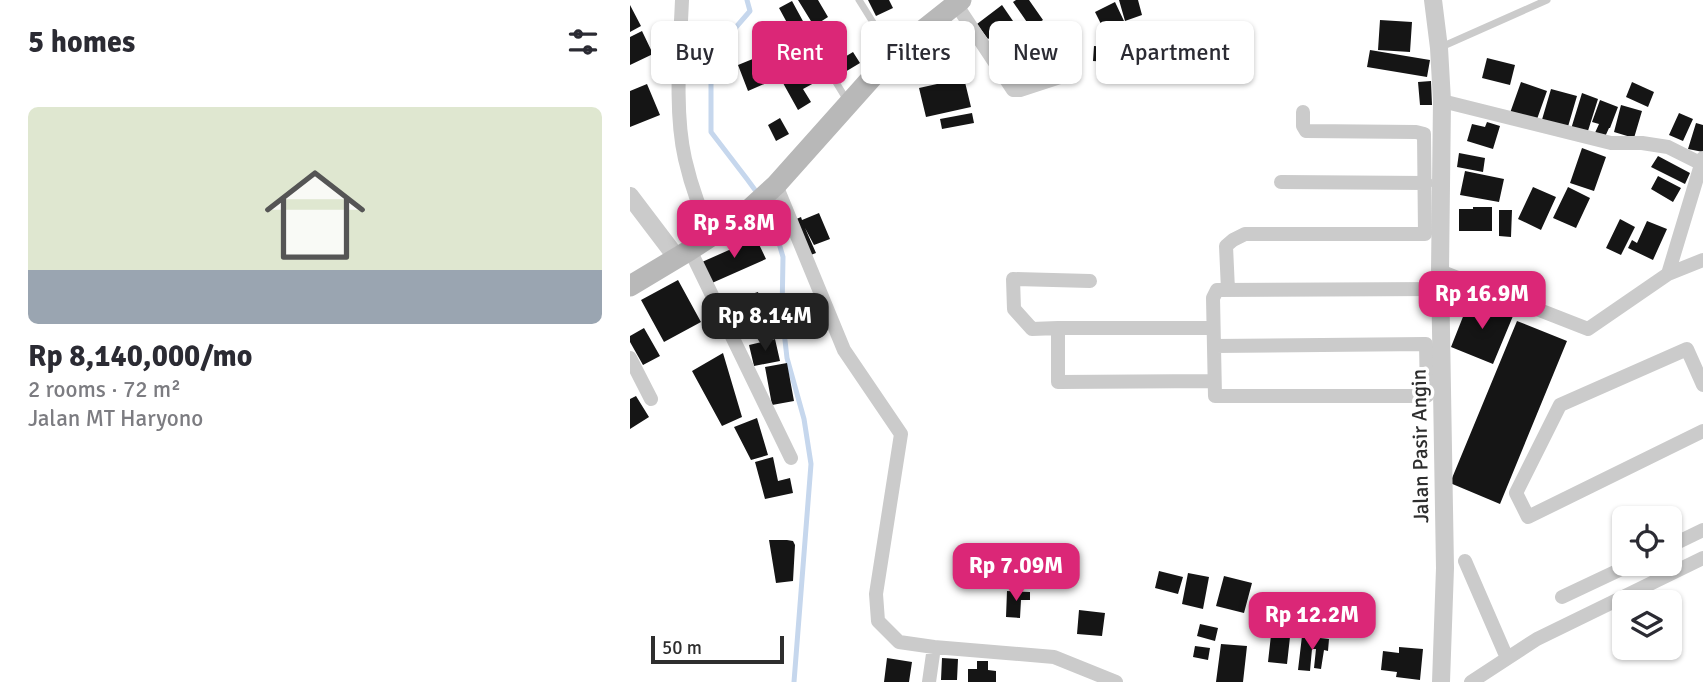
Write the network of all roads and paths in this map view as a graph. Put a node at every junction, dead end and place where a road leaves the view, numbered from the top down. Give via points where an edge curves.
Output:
1 (682, 0) edge
2 (859, 0) edge
3 (1433, 0) edge
4 (1547, 0) edge
5 (959, 2) edge
6 (872, 21) edge
7 (935, 21) edge
8 (1439, 48) junction
9 (989, 51) edge
10 (837, 84) edge
11 (865, 84) edge
12 (1009, 84) edge
13 (1038, 84) edge
14 (1442, 101) junction
15 (848, 102) junction
16 (1303, 112) dead end
17 (1702, 160) edge
18 (1281, 182) dead end
19 (1426, 183) junction
20 (771, 190) junction
21 (630, 197) edge
22 (713, 236) junction
23 (683, 254) junction
24 (1703, 260) edge
25 (1668, 274) junction
26 (1440, 280) junction
27 (1090, 281) dead end
28 (630, 286) edge
29 (1227, 290) junction
30 (1058, 328) junction
31 (1213, 328) junction
32 (1214, 346) junction
33 (630, 358) edge
34 (1214, 381) junction
35 (1703, 385) edge
36 (650, 399) dead end
37 (1703, 430) edge
38 (791, 458) dead end
39 (1703, 530) edge
40 (1682, 540) edge
41 (1703, 558) edge
42 (1465, 561) dead end
43 (1612, 574) edge
44 (1580, 589) junction
45 (1562, 597) dead end
46 (1592, 612) junction
47 (934, 647) junction
48 (1507, 659) junction
49 (929, 682) edge
50 (1116, 682) edge
51 (1441, 682) edge
52 (1471, 682) edge

1 - 22 street via 681,131 685,158
2 - 6 lane
3 - 8 street, Jalan Pasir Angin
4 - 8 lane
5 - 7 main road
5 - 9 street
8 - 14 street, Jalan Pasir Angin
10 - 15 lane
11 - 15 main road
12 - 13 street via 1020,90
14 - 17 street via 1611,143 1668,147
14 - 26 street, Jalan Pasir Angin
15 - 20 main road
16 - 19 street via 1306,131 1424,134
17 - 25 street
18 - 19 street
19 - 29 street via 1425,234 1245,234 1226,246
20 - 22 main road
20 - 47 street via 844,350 901,434 876,594 878,621 899,642
21 - 23 street
22 - 23 main road
23 - 28 main road
23 - 38 street
24 - 25 street
25 - 26 street via 1584,329
26 - 29 street
26 - 51 street, Jalan Pasir Angin via 1445,568
27 - 30 street via 1013,279 1014,309 1032,329
29 - 31 street via 1217,290 1213,298
30 - 31 street
30 - 34 street via 1058,382
31 - 32 street
32 - 34 street
32 - 34 street via 1426,344 1427,396 1215,396
33 - 36 street
35 - 37 street via 1687,349 1560,405 1516,493 1528,517
39 - 40 street
41 - 46 street
42 - 48 street
43 - 44 street
44 - 45 street
44 - 46 street
46 - 48 street
47 - 49 street
47 - 50 street via 1054,657
48 - 52 street

